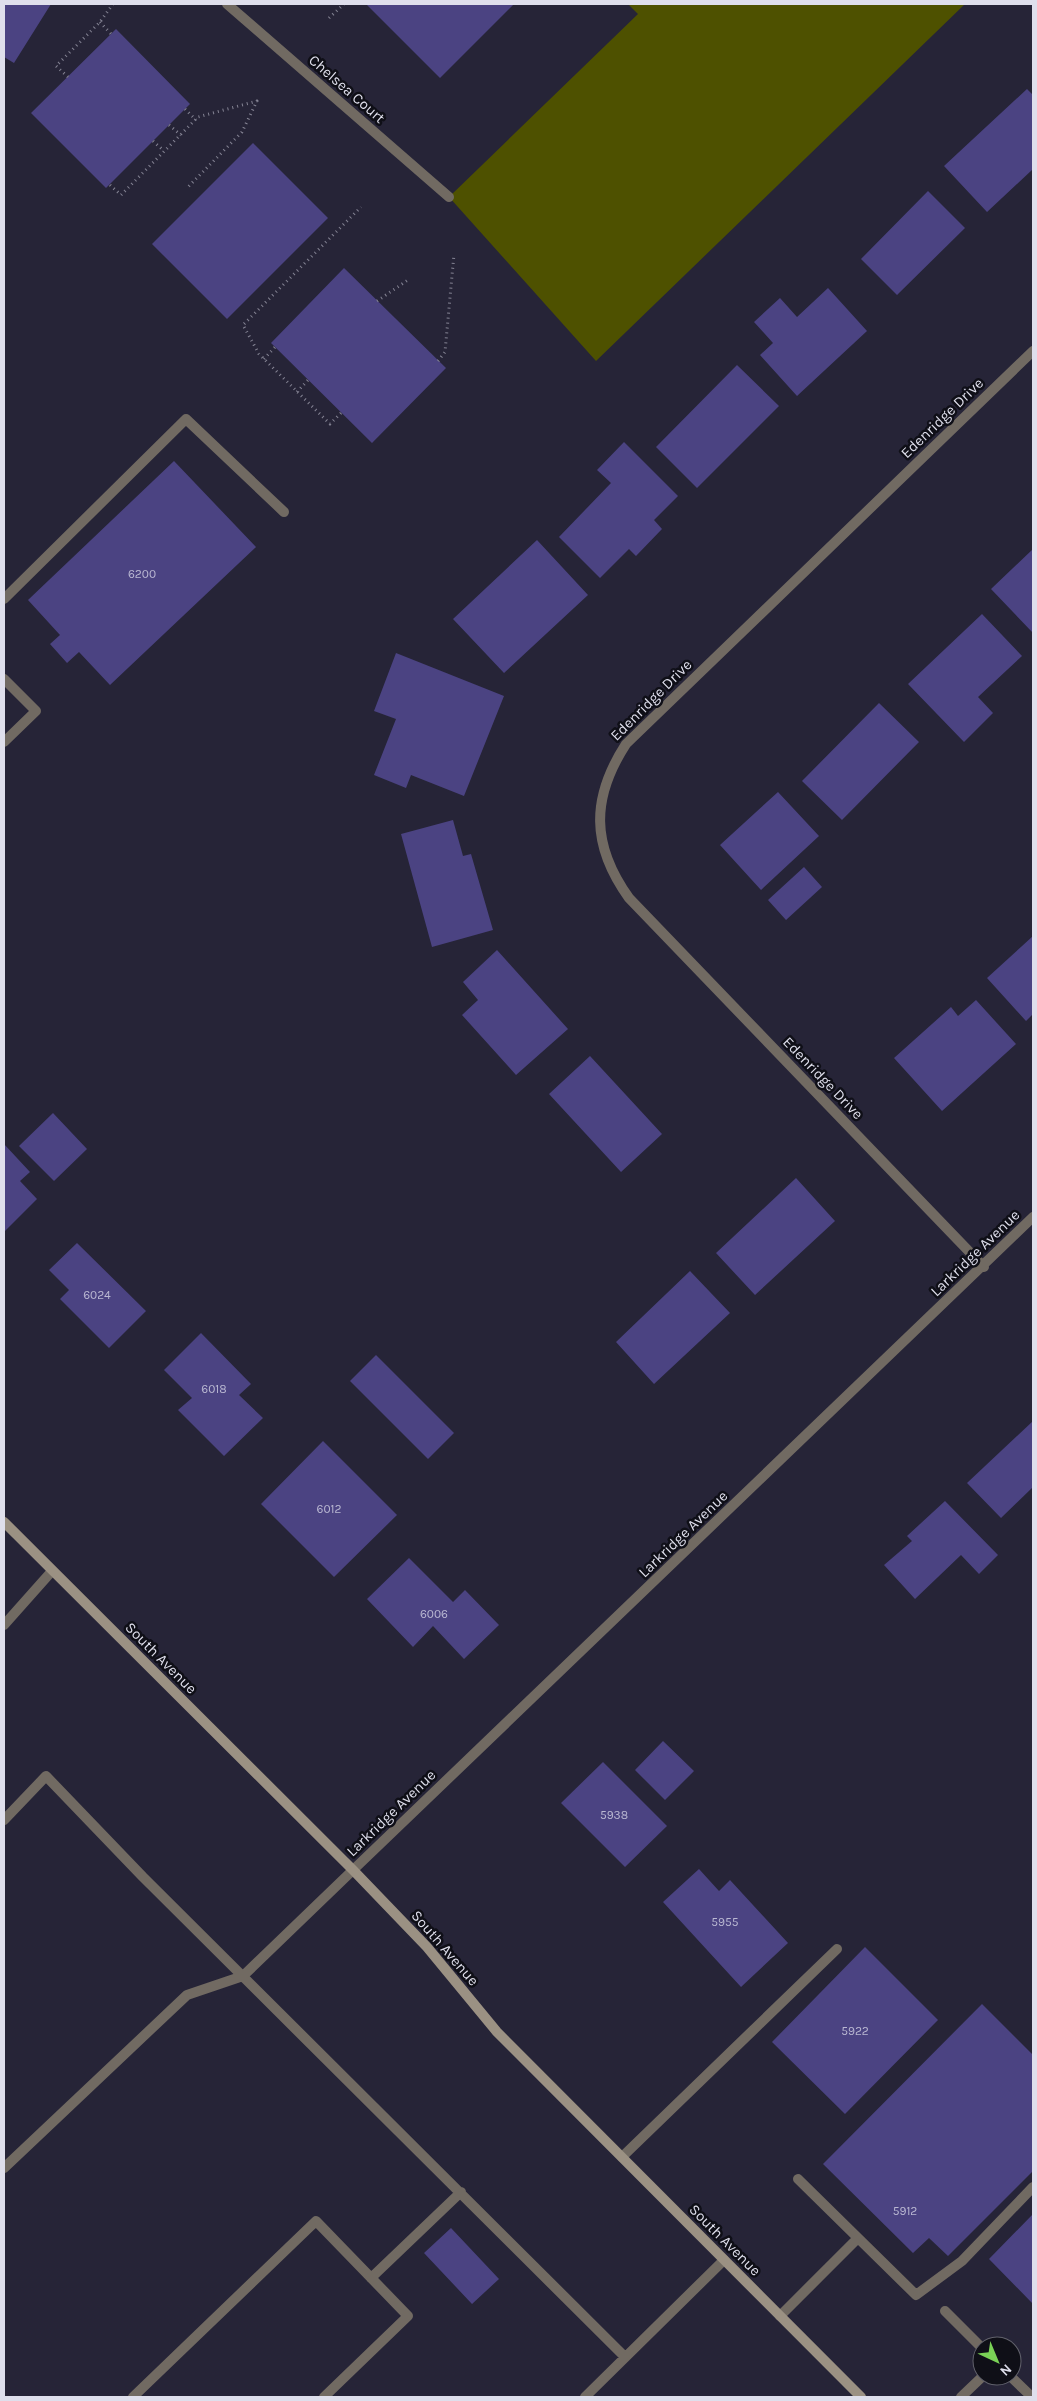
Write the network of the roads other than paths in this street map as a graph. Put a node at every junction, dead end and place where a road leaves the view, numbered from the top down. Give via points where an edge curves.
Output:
1 (227, 4) edge
2 (448, 197) dead end
3 (1033, 351) edge
4 (284, 512) dead end
5 (4, 599) edge
6 (4, 679) edge
7 (4, 742) edge
8 (1033, 1217) edge
9 (984, 1267) junction
10 (4, 1522) edge
11 (52, 1571) junction
12 (4, 1625) edge
13 (4, 1820) edge
14 (352, 1870) junction
15 (837, 1948) dead end
16 (243, 1976) junction
17 (622, 2157) junction
18 (4, 2168) edge
19 (798, 2178) dead end
20 (1033, 2187) edge
21 (461, 2192) junction
22 (858, 2238) junction
23 (724, 2260) junction
24 (371, 2278) junction
25 (944, 2311) dead end
26 (780, 2316) junction
27 (972, 2338) edge
28 (626, 2357) junction
29 (973, 2386) edge
30 (1020, 2386) edge
31 (331, 2395) edge
32 (133, 2397) edge
33 (586, 2397) edge
34 (861, 2397) edge
35 (961, 2397) edge
36 (1032, 2397) edge

1 - 2 street, Chelsea Court
3 - 9 street, Edenridge Drive via 626,744 610,768 600,811 602,847 617,881 630,898
4 - 5 street via 186,419
6 - 7 street via 36,711
8 - 9 street, Larkridge Avenue
9 - 14 street, Larkridge Avenue
10 - 11 main road, South Avenue
11 - 12 street
11 - 14 main road, South Avenue
13 - 16 street via 46,1776
14 - 16 street, Larkridge Avenue
14 - 17 main road, South Avenue via 427,1946 497,2032
15 - 17 street
16 - 18 street via 187,1995
16 - 21 street
17 - 23 main road, South Avenue
19 - 22 street
20 - 22 street via 962,2261 916,2295
21 - 24 street
21 - 28 street
22 - 26 street
23 - 26 main road, South Avenue
23 - 28 street
24 - 31 street via 408,2316
24 - 32 street via 316,2221
25 - 27 street
26 - 34 main road, South Avenue
28 - 33 street
29 - 35 street
30 - 36 street

